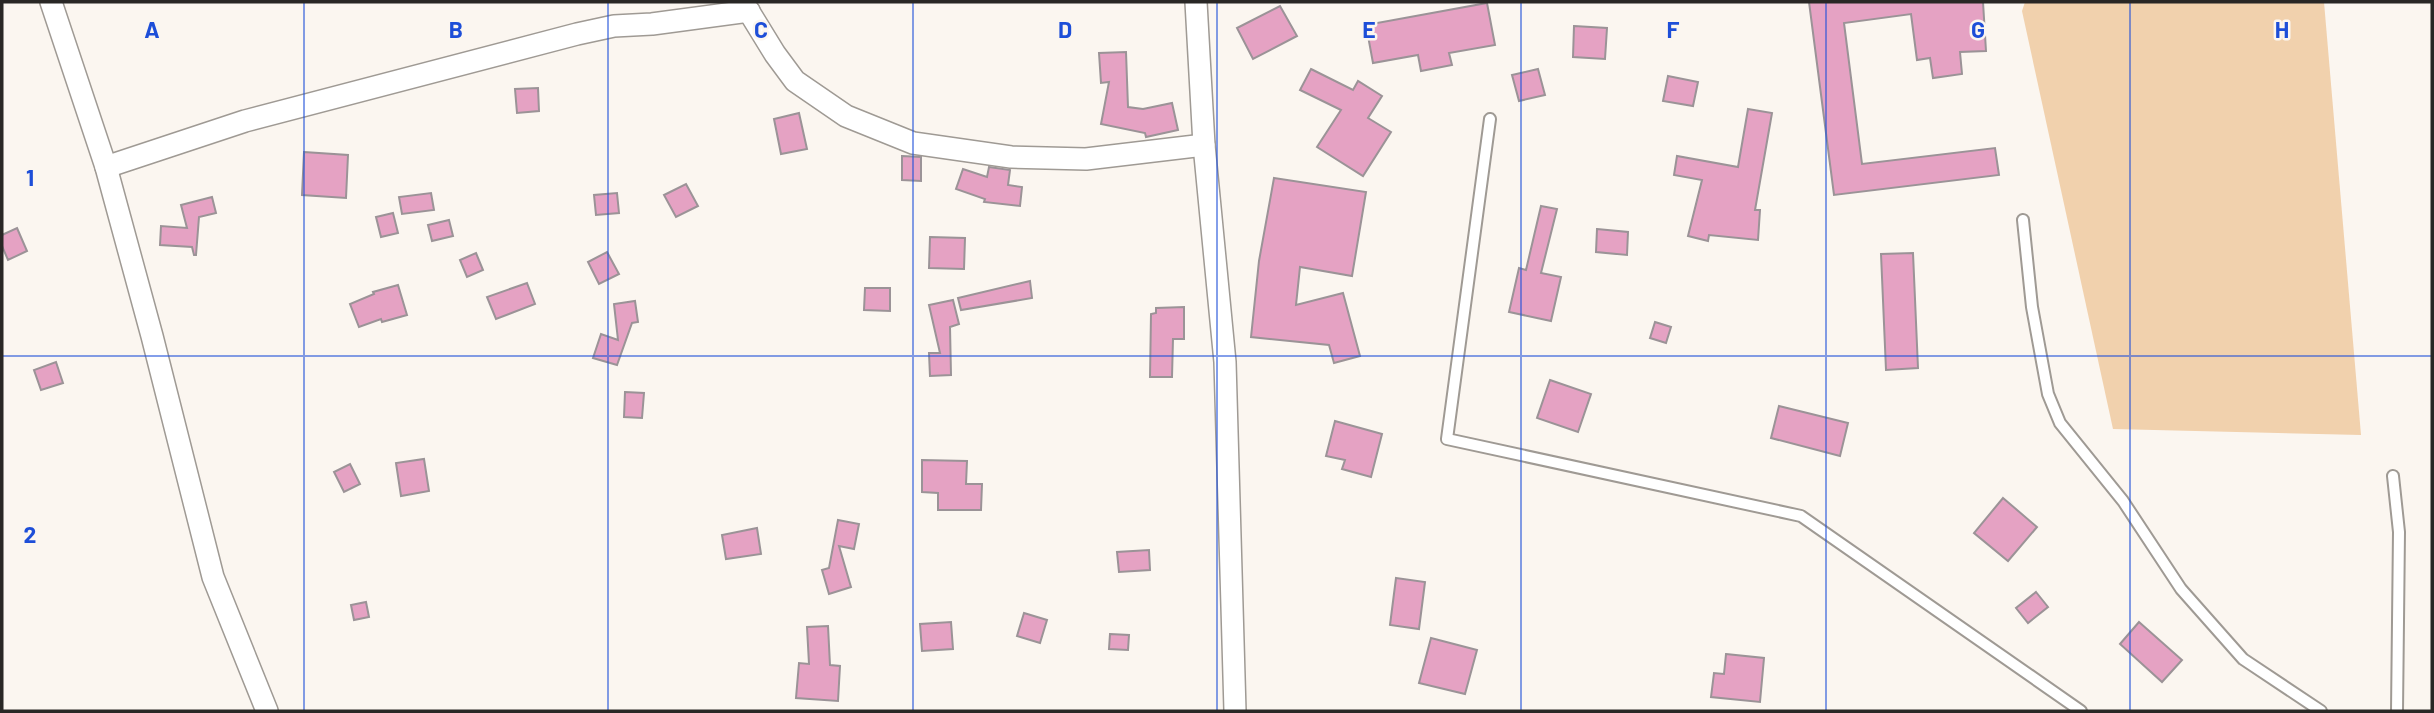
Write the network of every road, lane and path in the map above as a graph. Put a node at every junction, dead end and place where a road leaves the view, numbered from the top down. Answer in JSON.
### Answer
{"nodes":[{"id":1,"x":51,"y":2,"type":"edge"},
{"id":2,"x":1196,"y":2,"type":"edge"},
{"id":3,"x":746,"y":6,"type":"edge"},
{"id":4,"x":1490,"y":119,"type":"dead end"},
{"id":5,"x":1204,"y":145,"type":"junction"},
{"id":6,"x":106,"y":167,"type":"junction"},
{"id":7,"x":2022,"y":220,"type":"dead end"},
{"id":8,"x":2393,"y":476,"type":"dead end"},
{"id":9,"x":267,"y":711,"type":"edge"},
{"id":10,"x":1235,"y":711,"type":"edge"},
{"id":11,"x":2081,"y":711,"type":"edge"},
{"id":12,"x":2321,"y":711,"type":"edge"},
{"id":13,"x":2397,"y":711,"type":"edge"}],
"edges":[{"from":1,"to":6,"type":"street"},
{"from":2,"to":5,"type":"street"},
{"from":3,"to":5,"type":"street"},
{"from":3,"to":6,"type":"street"},
{"from":4,"to":11,"type":"lane"},
{"from":5,"to":10,"type":"street"},
{"from":6,"to":9,"type":"street"},
{"from":7,"to":12,"type":"lane"},
{"from":8,"to":13,"type":"lane"}]}
